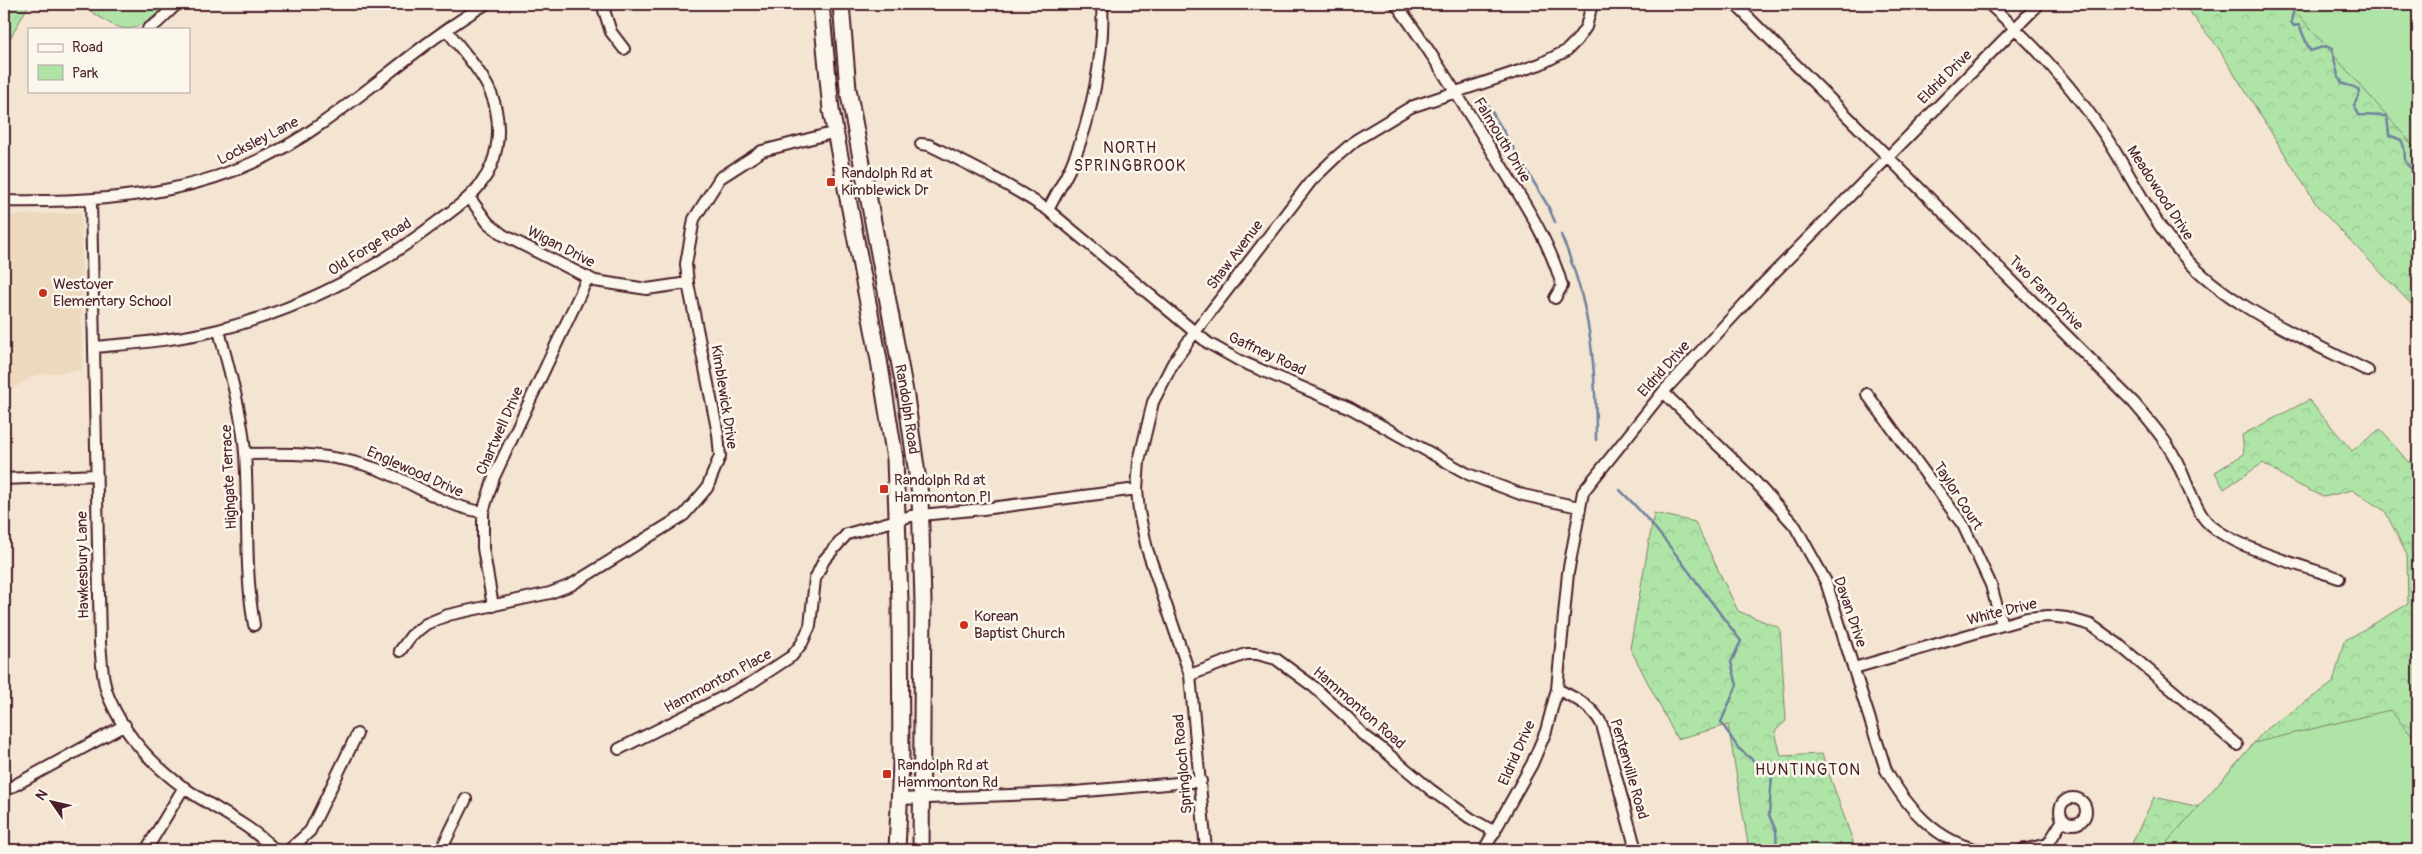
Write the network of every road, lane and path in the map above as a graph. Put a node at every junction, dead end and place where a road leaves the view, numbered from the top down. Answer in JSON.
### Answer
{"nodes":[{"id":1,"x":177,"y":4,"type":"edge"},
{"id":2,"x":486,"y":4,"type":"edge"},
{"id":3,"x":602,"y":4,"type":"edge"},
{"id":4,"x":821,"y":4,"type":"edge"},
{"id":5,"x":841,"y":4,"type":"edge"},
{"id":6,"x":1102,"y":4,"type":"edge"},
{"id":7,"x":1396,"y":4,"type":"edge"},
{"id":8,"x":1592,"y":4,"type":"edge"},
{"id":9,"x":1735,"y":4,"type":"edge"},
{"id":10,"x":1989,"y":4,"type":"edge"},
{"id":11,"x":2039,"y":4,"type":"edge"},
{"id":12,"x":150,"y":28,"type":"edge"},
{"id":13,"x":2015,"y":28,"type":"junction"},
{"id":14,"x":447,"y":30,"type":"junction"},
{"id":15,"x":624,"y":49,"type":"dead end"},
{"id":16,"x":1456,"y":92,"type":"junction"},
{"id":17,"x":836,"y":132,"type":"junction"},
{"id":18,"x":921,"y":144,"type":"dead end"},
{"id":19,"x":1887,"y":156,"type":"junction"},
{"id":20,"x":469,"y":197,"type":"junction"},
{"id":21,"x":4,"y":201,"type":"edge"},
{"id":22,"x":91,"y":201,"type":"junction"},
{"id":23,"x":1048,"y":210,"type":"junction"},
{"id":24,"x":588,"y":277,"type":"junction"},
{"id":25,"x":688,"y":283,"type":"junction"},
{"id":26,"x":1555,"y":298,"type":"dead end"},
{"id":27,"x":219,"y":330,"type":"junction"},
{"id":28,"x":1195,"y":332,"type":"junction"},
{"id":29,"x":95,"y":347,"type":"junction"},
{"id":30,"x":2368,"y":371,"type":"dead end"},
{"id":31,"x":1663,"y":392,"type":"junction"},
{"id":32,"x":1867,"y":394,"type":"dead end"},
{"id":33,"x":245,"y":454,"type":"junction"},
{"id":34,"x":96,"y":474,"type":"junction"},
{"id":35,"x":4,"y":480,"type":"edge"},
{"id":36,"x":1137,"y":488,"type":"junction"},
{"id":37,"x":1579,"y":507,"type":"junction"},
{"id":38,"x":483,"y":512,"type":"junction"},
{"id":39,"x":920,"y":515,"type":"junction"},
{"id":40,"x":896,"y":519,"type":"junction"},
{"id":41,"x":2339,"y":578,"type":"dead end"},
{"id":42,"x":493,"y":606,"type":"junction"},
{"id":43,"x":254,"y":625,"type":"dead end"},
{"id":44,"x":2002,"y":625,"type":"junction"},
{"id":45,"x":400,"y":650,"type":"dead end"},
{"id":46,"x":1854,"y":668,"type":"junction"},
{"id":47,"x":1190,"y":675,"type":"junction"},
{"id":48,"x":1557,"y":689,"type":"junction"},
{"id":49,"x":124,"y":725,"type":"junction"},
{"id":50,"x":357,"y":734,"type":"dead end"},
{"id":51,"x":2237,"y":745,"type":"dead end"},
{"id":52,"x":619,"y":749,"type":"dead end"},
{"id":53,"x":1201,"y":781,"type":"junction"},
{"id":54,"x":184,"y":787,"type":"junction"},
{"id":55,"x":4,"y":791,"type":"edge"},
{"id":56,"x":466,"y":799,"type":"dead end"},
{"id":57,"x":899,"y":799,"type":"junction"},
{"id":58,"x":920,"y":800,"type":"junction"},
{"id":59,"x":2063,"y":820,"type":"dead end"},
{"id":60,"x":1495,"y":832,"type":"junction"},
{"id":61,"x":146,"y":850,"type":"edge"},
{"id":62,"x":275,"y":850,"type":"edge"},
{"id":63,"x":289,"y":850,"type":"edge"},
{"id":64,"x":441,"y":850,"type":"edge"},
{"id":65,"x":897,"y":850,"type":"edge"},
{"id":66,"x":921,"y":850,"type":"edge"},
{"id":67,"x":1206,"y":850,"type":"edge"},
{"id":68,"x":1484,"y":850,"type":"edge"},
{"id":69,"x":1636,"y":850,"type":"edge"},
{"id":70,"x":1980,"y":850,"type":"edge"},
{"id":71,"x":2022,"y":850,"type":"edge"}],
"edges":[{"from":1,"to":12,"type":"street"},
{"from":2,"to":14,"type":"street","name":"Locksley Lane"},
{"from":3,"to":15,"type":"street"},
{"from":4,"to":17,"type":"main road","name":"Randolph Road"},
{"from":5,"to":39,"type":"main road","name":"Randolph Road"},
{"from":6,"to":23,"type":"street"},
{"from":7,"to":16,"type":"street","name":"Falmouth Drive"},
{"from":8,"to":16,"type":"street","name":"Shaw Avenue"},
{"from":9,"to":19,"type":"street","name":"Two Farm Drive"},
{"from":10,"to":13,"type":"street","name":"Meadowood Drive"},
{"from":11,"to":13,"type":"street","name":"Eldrid Drive"},
{"from":13,"to":19,"type":"street","name":"Eldrid Drive"},
{"from":13,"to":30,"type":"street","name":"Meadowood Drive"},
{"from":14,"to":20,"type":"street","name":"Old Forge Road"},
{"from":14,"to":22,"type":"street","name":"Locksley Lane"},
{"from":16,"to":26,"type":"street","name":"Falmouth Drive"},
{"from":16,"to":28,"type":"street","name":"Shaw Avenue"},
{"from":17,"to":25,"type":"street","name":"Kimblewick Drive"},
{"from":17,"to":40,"type":"main road","name":"Randolph Road"},
{"from":18,"to":23,"type":"street","name":"Gaffney Road"},
{"from":19,"to":31,"type":"street","name":"Eldrid Drive"},
{"from":19,"to":41,"type":"street","name":"Two Farm Drive"},
{"from":20,"to":24,"type":"street","name":"Wigan Drive"},
{"from":20,"to":27,"type":"street","name":"Old Forge Road"},
{"from":21,"to":22,"type":"street","name":"Locksley Lane"},
{"from":22,"to":29,"type":"street","name":"Hawkesbury Lane"},
{"from":23,"to":28,"type":"street","name":"Gaffney Road"},
{"from":24,"to":25,"type":"street","name":"Wigan Drive"},
{"from":24,"to":38,"type":"street","name":"Chartwell Drive"},
{"from":25,"to":42,"type":"street","name":"Kimblewick Drive"},
{"from":27,"to":29,"type":"street","name":"Old Forge Road"},
{"from":27,"to":33,"type":"street","name":"Highgate Terrace"},
{"from":28,"to":36,"type":"street","name":"Shaw Avenue"},
{"from":28,"to":37,"type":"street","name":"Gaffney Road"},
{"from":29,"to":34,"type":"street","name":"Hawkesbury Lane"},
{"from":31,"to":37,"type":"street","name":"Eldrid Drive"},
{"from":31,"to":46,"type":"street","name":"Davan Drive"},
{"from":32,"to":44,"type":"street","name":"Taylor Court"},
{"from":33,"to":38,"type":"street","name":"Englewood Drive"},
{"from":33,"to":43,"type":"street","name":"Highgate Terrace"},
{"from":34,"to":35,"type":"street"},
{"from":34,"to":49,"type":"street","name":"Hawkesbury Lane"},
{"from":36,"to":39,"type":"street","name":"Hammonton Place"},
{"from":36,"to":47,"type":"street","name":"Shaw Avenue"},
{"from":37,"to":48,"type":"street","name":"Eldrid Drive"},
{"from":38,"to":42,"type":"street","name":"Chartwell Drive"},
{"from":39,"to":40,"type":"street","name":"Hammonton Place"},
{"from":39,"to":58,"type":"main road","name":"Randolph Road"},
{"from":40,"to":52,"type":"street","name":"Hammonton Place"},
{"from":40,"to":57,"type":"main road","name":"Randolph Road"},
{"from":42,"to":45,"type":"street","name":"Kimblewick Drive"},
{"from":44,"to":46,"type":"street","name":"White Drive"},
{"from":44,"to":51,"type":"street","name":"White Drive"},
{"from":46,"to":70,"type":"street","name":"Davan Drive"},
{"from":47,"to":53,"type":"street","name":"Springloch Road"},
{"from":47,"to":60,"type":"street","name":"Hammonton Road"},
{"from":48,"to":60,"type":"street","name":"Eldrid Drive"},
{"from":48,"to":69,"type":"street","name":"Pentenville Road"},
{"from":49,"to":54,"type":"street","name":"Hawkesbury Lane"},
{"from":49,"to":55,"type":"street"},
{"from":50,"to":63,"type":"street"},
{"from":53,"to":58,"type":"street"},
{"from":53,"to":67,"type":"street","name":"Springloch Road"},
{"from":54,"to":61,"type":"street"},
{"from":54,"to":62,"type":"street","name":"Hawkesbury Lane"},
{"from":56,"to":64,"type":"street"},
{"from":57,"to":58,"type":"street"},
{"from":57,"to":65,"type":"main road","name":"Randolph Road"},
{"from":58,"to":66,"type":"main road","name":"Randolph Road"},
{"from":59,"to":71,"type":"street"},
{"from":60,"to":68,"type":"street","name":"Eldrid Drive"}]}
